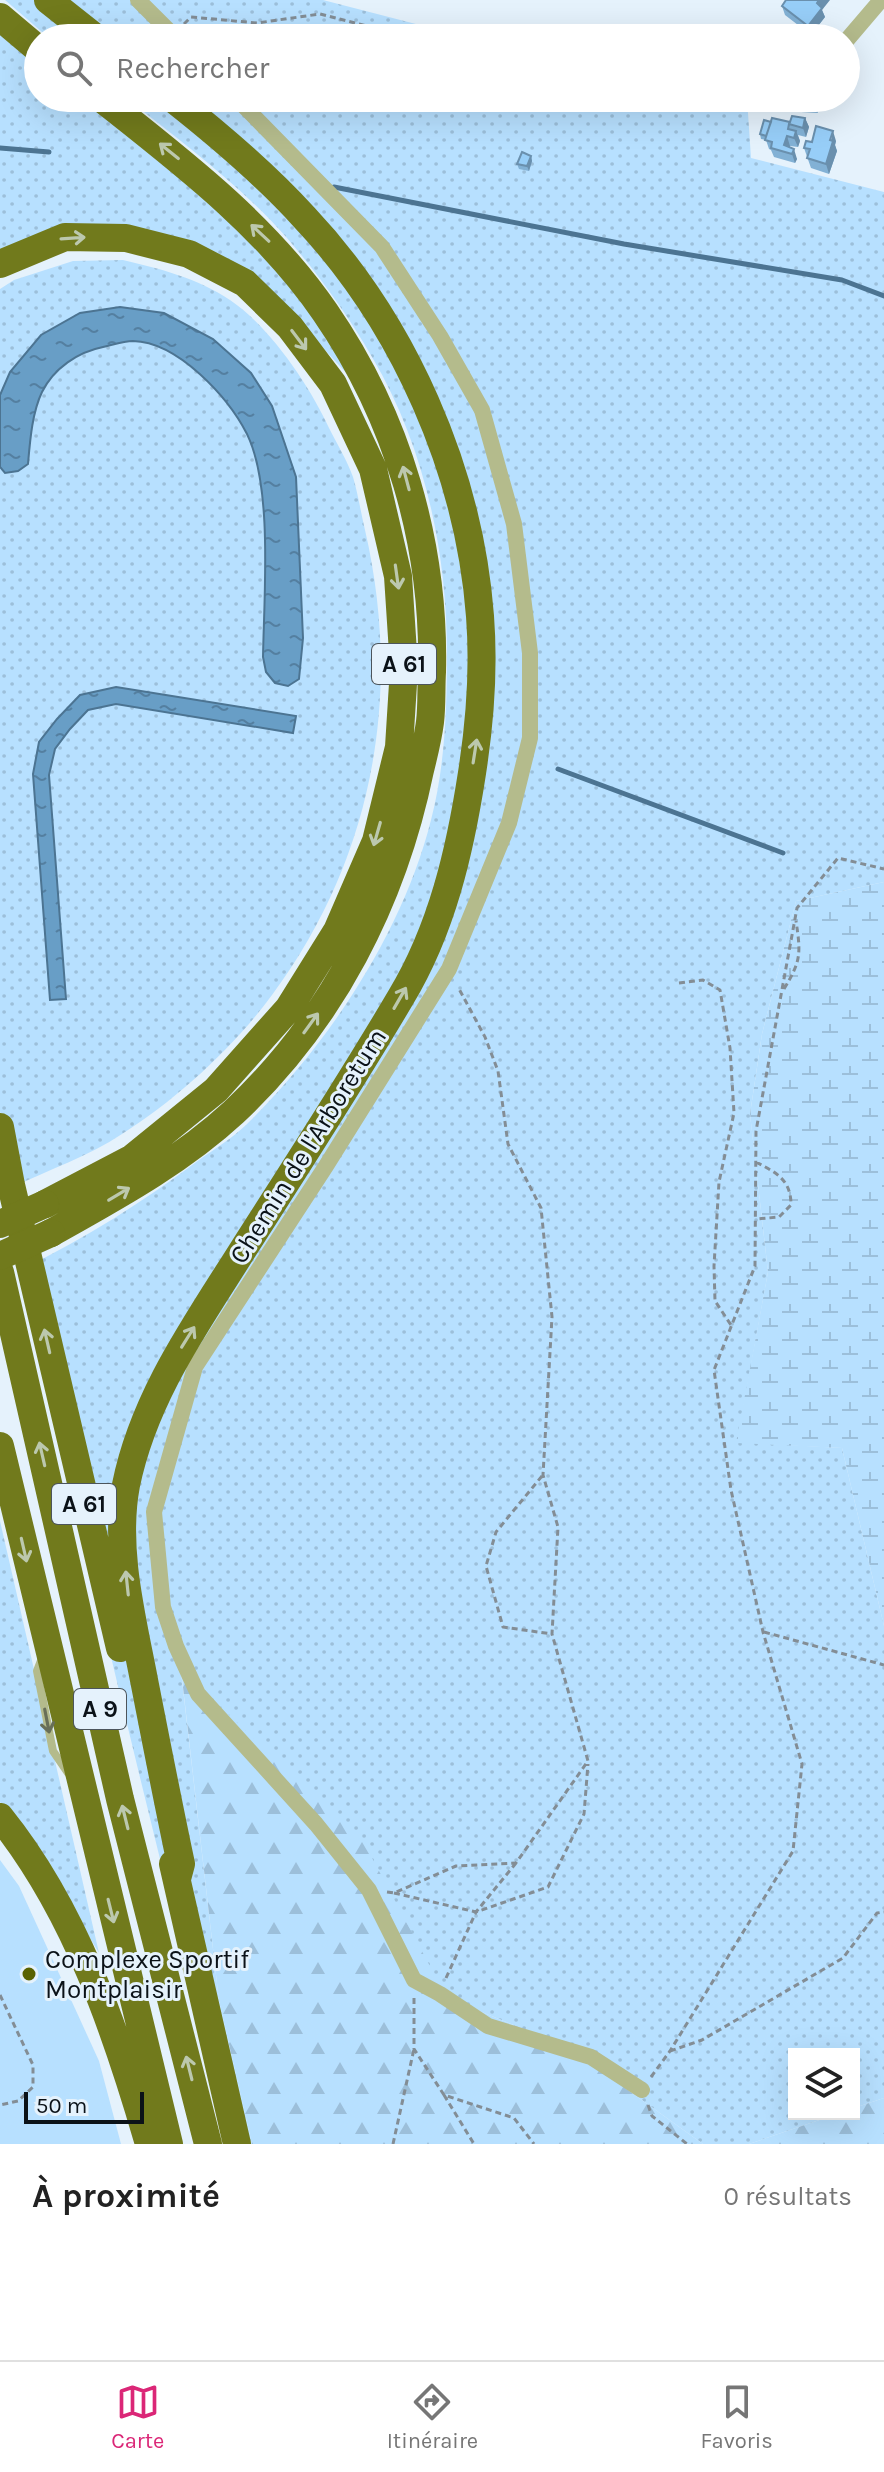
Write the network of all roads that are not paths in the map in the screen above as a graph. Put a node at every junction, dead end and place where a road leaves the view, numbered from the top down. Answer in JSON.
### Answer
{"nodes":[{"id":1,"x":48,"y":0,"type":"edge"},
{"id":2,"x":138,"y":0,"type":"edge"},
{"id":3,"x":881,"y":0,"type":"edge"},
{"id":4,"x":4,"y":18,"type":"edge"},
{"id":5,"x":78,"y":24,"type":"edge"},
{"id":6,"x":162,"y":24,"type":"edge"},
{"id":7,"x":860,"y":25,"type":"edge"},
{"id":8,"x":24,"y":36,"type":"edge"},
{"id":9,"x":119,"y":112,"type":"edge"},
{"id":10,"x":189,"y":112,"type":"edge"},
{"id":11,"x":250,"y":112,"type":"edge"},
{"id":12,"x":0,"y":264,"type":"edge"},
{"id":13,"x":0,"y":1127,"type":"edge"},
{"id":14,"x":0,"y":1224,"type":"edge"},
{"id":15,"x":0,"y":1256,"type":"edge"},
{"id":16,"x":0,"y":1272,"type":"edge"},
{"id":17,"x":0,"y":1446,"type":"edge"},
{"id":18,"x":0,"y":1817,"type":"edge"},
{"id":19,"x":177,"y":1879,"type":"junction"},
{"id":20,"x":642,"y":2090,"type":"road end"},
{"id":21,"x":149,"y":2144,"type":"edge"},
{"id":22,"x":169,"y":2144,"type":"edge"},
{"id":23,"x":208,"y":2144,"type":"edge"},
{"id":24,"x":237,"y":2144,"type":"edge"}],
"edges":[{"from":1,"to":5,"type":"highway"},
{"from":2,"to":6,"type":"street"},
{"from":3,"to":7,"type":"street"},
{"from":4,"to":8,"type":"highway"},
{"from":15,"to":9,"type":"highway","number":"A 61","one_way":true,"bridge":true},
{"from":19,"to":10,"type":"highway","one_way":true},
{"from":11,"to":20,"type":"street","name":"Chemin de l'Arboretum"},
{"from":12,"to":14,"type":"highway","number":"A 61","one_way":true,"bridge":true},
{"from":19,"to":13,"type":"highway","number":"A 61","one_way":true},
{"from":23,"to":16,"type":"highway","number":"A 9","one_way":true},
{"from":17,"to":22,"type":"highway","number":"A 9","one_way":true},
{"from":18,"to":21,"type":"highway"},
{"from":19,"to":24,"type":"highway","number":"A 61"}]}
